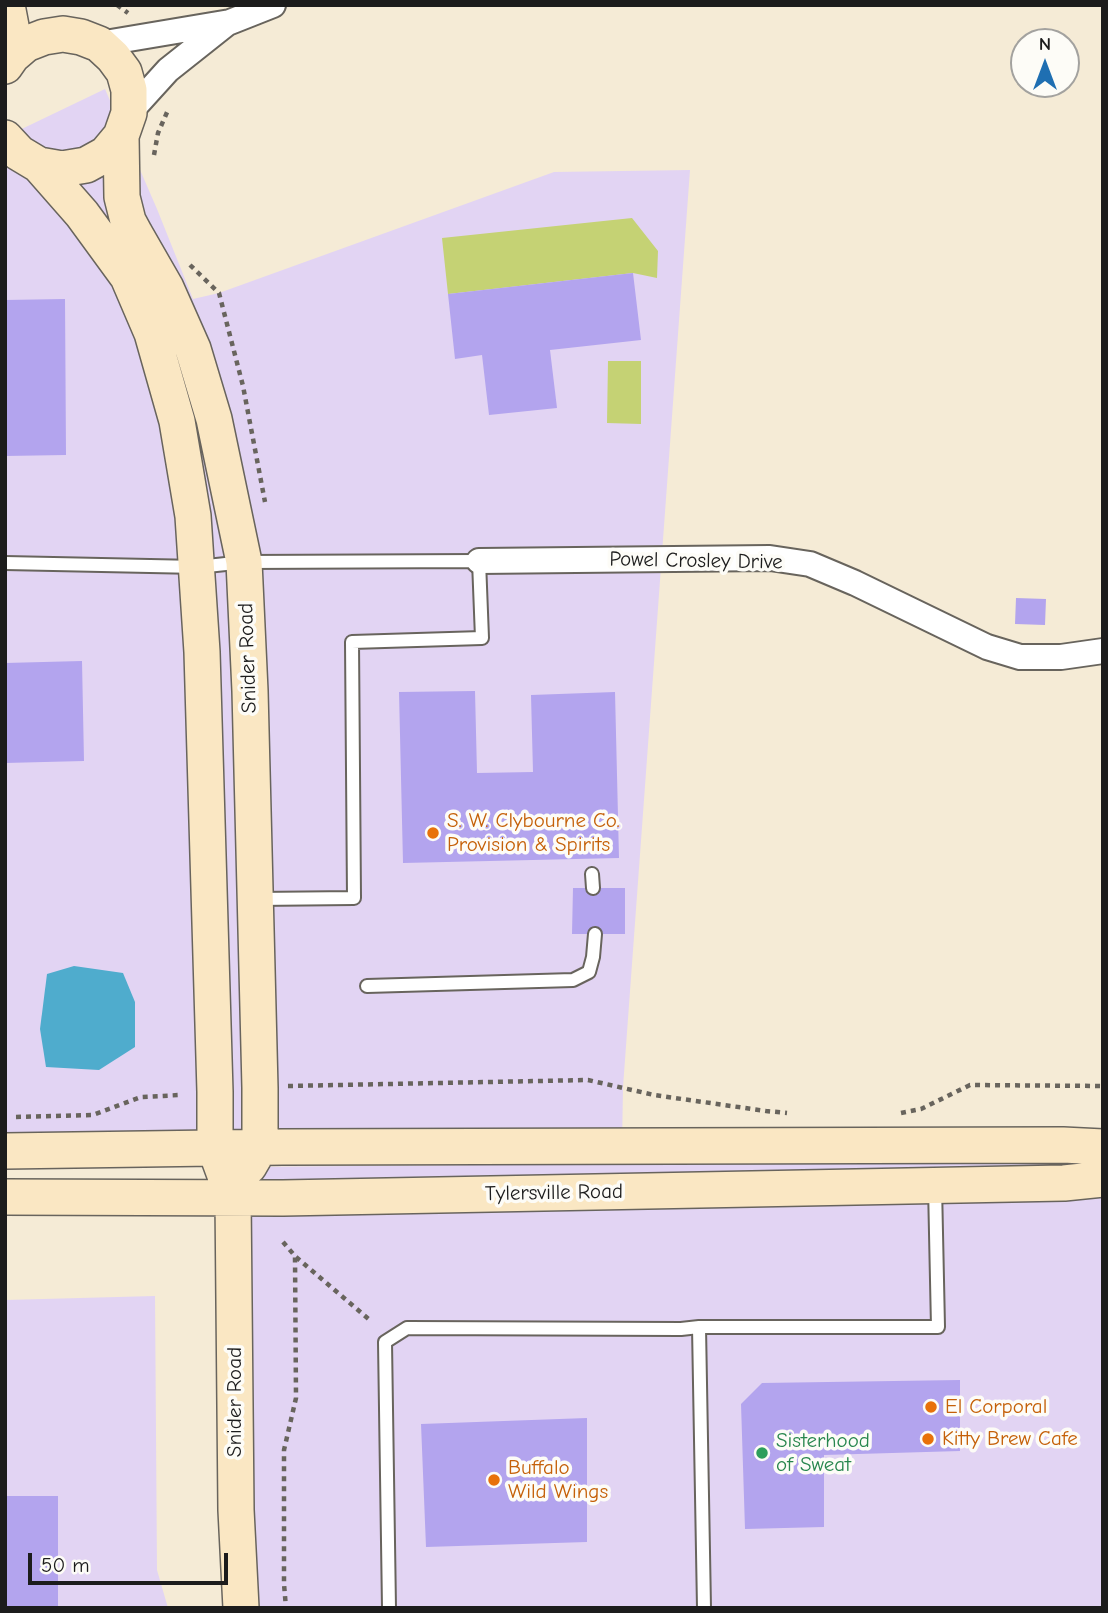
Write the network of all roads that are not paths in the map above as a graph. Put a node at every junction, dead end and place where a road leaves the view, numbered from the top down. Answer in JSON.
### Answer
{"nodes":[{"id":1,"x":7,"y":5,"type":"edge"},
{"id":2,"x":55,"y":5,"type":"edge"},
{"id":3,"x":273,"y":5,"type":"edge"},
{"id":4,"x":230,"y":22,"type":"junction"},
{"id":5,"x":90,"y":41,"type":"junction"},
{"id":6,"x":9,"y":61,"type":"edge"},
{"id":7,"x":125,"y":125,"type":"junction"},
{"id":8,"x":17,"y":153,"type":"edge"},
{"id":9,"x":479,"y":561,"type":"junction"},
{"id":10,"x":244,"y":562,"type":"junction"},
{"id":11,"x":5,"y":563,"type":"edge"},
{"id":12,"x":198,"y":567,"type":"junction"},
{"id":13,"x":1103,"y":651,"type":"edge"},
{"id":14,"x":592,"y":874,"type":"dead end"},
{"id":15,"x":593,"y":888,"type":"dead end"},
{"id":16,"x":255,"y":899,"type":"junction"},
{"id":17,"x":595,"y":934,"type":"dead end"},
{"id":18,"x":367,"y":986,"type":"dead end"},
{"id":19,"x":260,"y":1147,"type":"junction"},
{"id":20,"x":1103,"y":1147,"type":"edge"},
{"id":21,"x":215,"y":1148,"type":"junction"},
{"id":22,"x":5,"y":1151,"type":"edge"},
{"id":23,"x":1103,"y":1180,"type":"edge"},
{"id":24,"x":935,"y":1185,"type":"junction"},
{"id":25,"x":5,"y":1197,"type":"edge"},
{"id":26,"x":233,"y":1197,"type":"junction"},
{"id":27,"x":699,"y":1327,"type":"junction"},
{"id":28,"x":242,"y":1608,"type":"edge"},
{"id":29,"x":389,"y":1608,"type":"edge"},
{"id":30,"x":704,"y":1608,"type":"edge"}],
"edges":[{"from":1,"to":6,"type":"street"},
{"from":2,"to":5,"type":"street"},
{"from":3,"to":4,"type":"street"},
{"from":4,"to":5,"type":"street"},
{"from":4,"to":7,"type":"street"},
{"from":5,"to":6,"type":"street"},
{"from":5,"to":7,"type":"street","name":"Snider Road"},
{"from":7,"to":8,"type":"street"},
{"from":7,"to":10,"type":"street","name":"Snider Road"},
{"from":8,"to":12,"type":"street","name":"Snider Road"},
{"from":9,"to":10,"type":"lane"},
{"from":9,"to":13,"type":"street","name":"Powel Crosley Drive"},
{"from":9,"to":16,"type":"lane"},
{"from":10,"to":12,"type":"lane"},
{"from":10,"to":16,"type":"street","name":"Snider Road"},
{"from":11,"to":12,"type":"lane"},
{"from":12,"to":21,"type":"street","name":"Snider Road"},
{"from":14,"to":15,"type":"lane"},
{"from":16,"to":19,"type":"street","name":"Snider Road"},
{"from":17,"to":18,"type":"lane"},
{"from":19,"to":20,"type":"street"},
{"from":19,"to":21,"type":"street"},
{"from":19,"to":26,"type":"street","name":"Snider Road"},
{"from":21,"to":22,"type":"street"},
{"from":21,"to":26,"type":"street","name":"Snider Road"},
{"from":23,"to":24,"type":"street","name":"Tylersville Road"},
{"from":24,"to":26,"type":"street","name":"Tylersville Road"},
{"from":24,"to":27,"type":"lane"},
{"from":25,"to":26,"type":"street","name":"Tylersville Road"},
{"from":26,"to":28,"type":"street","name":"Snider Road"},
{"from":27,"to":29,"type":"lane"},
{"from":27,"to":30,"type":"lane"}]}
